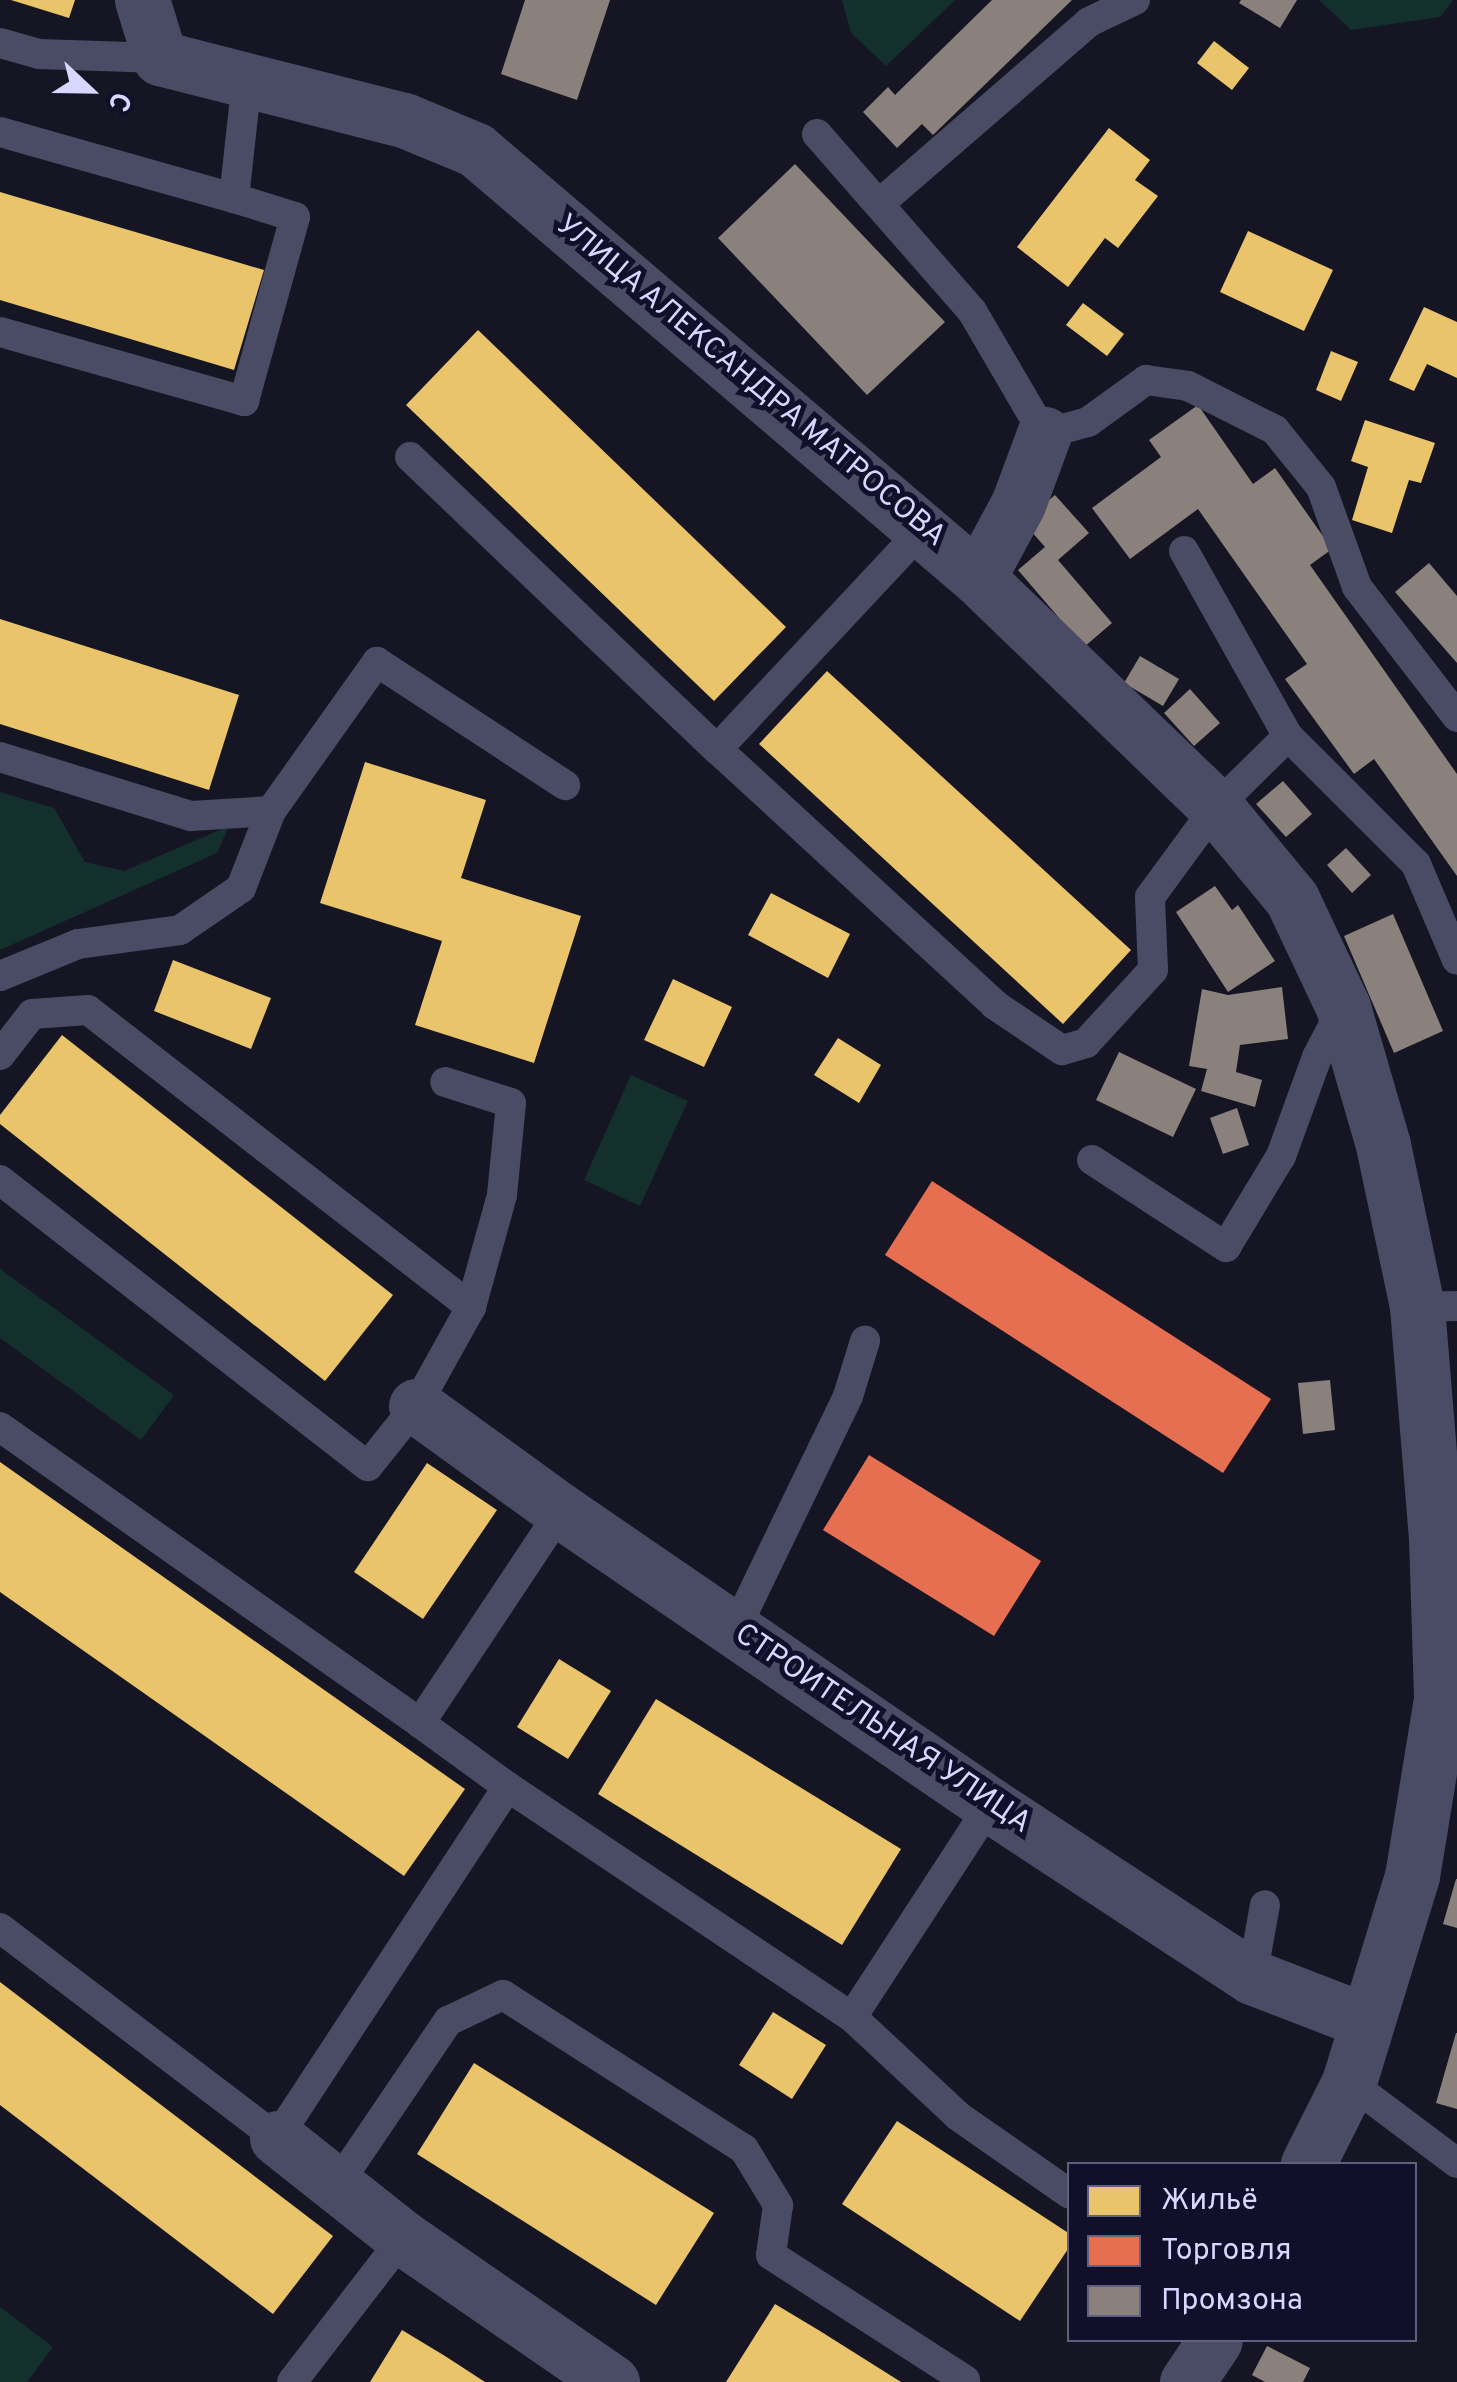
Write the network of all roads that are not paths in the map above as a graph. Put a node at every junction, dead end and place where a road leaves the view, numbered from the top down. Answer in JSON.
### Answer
{"nodes":[{"id":1,"x":142,"y":0,"type":"edge"},
{"id":2,"x":1135,"y":0,"type":"edge"},
{"id":3,"x":0,"y":43,"type":"edge"},
{"id":4,"x":160,"y":58,"type":"junction"},
{"id":5,"x":248,"y":82,"type":"junction"},
{"id":6,"x":0,"y":132,"type":"edge"},
{"id":7,"x":817,"y":134,"type":"dead end"},
{"id":8,"x":234,"y":198,"type":"junction"},
{"id":9,"x":879,"y":204,"type":"junction"},
{"id":10,"x":0,"y":332,"type":"edge"},
{"id":11,"x":1044,"y":434,"type":"junction"},
{"id":12,"x":410,"y":456,"type":"dead end"},
{"id":13,"x":924,"y":528,"type":"junction"},
{"id":14,"x":1184,"y":552,"type":"dead end"},
{"id":15,"x":978,"y":578,"type":"junction"},
{"id":16,"x":1457,"y":717,"type":"edge"},
{"id":17,"x":1288,"y":736,"type":"junction"},
{"id":18,"x":717,"y":749,"type":"junction"},
{"id":19,"x":0,"y":757,"type":"edge"},
{"id":20,"x":565,"y":785,"type":"dead end"},
{"id":21,"x":1216,"y":807,"type":"junction"},
{"id":22,"x":272,"y":811,"type":"junction"},
{"id":23,"x":1457,"y":960,"type":"edge"},
{"id":24,"x":0,"y":976,"type":"edge"},
{"id":25,"x":1342,"y":1008,"type":"junction"},
{"id":26,"x":0,"y":1055,"type":"edge"},
{"id":27,"x":445,"y":1082,"type":"dead end"},
{"id":28,"x":1092,"y":1160,"type":"dead end"},
{"id":29,"x":0,"y":1180,"type":"edge"},
{"id":30,"x":1437,"y":1306,"type":"edge"},
{"id":31,"x":472,"y":1307,"type":"junction"},
{"id":32,"x":865,"y":1341,"type":"dead end"},
{"id":33,"x":416,"y":1406,"type":"junction"},
{"id":34,"x":0,"y":1427,"type":"edge"},
{"id":35,"x":562,"y":1511,"type":"junction"},
{"id":36,"x":1447,"y":1531,"type":"edge"},
{"id":37,"x":735,"y":1630,"type":"junction"},
{"id":38,"x":1449,"y":1704,"type":"edge"},
{"id":39,"x":420,"y":1723,"type":"junction"},
{"id":40,"x":508,"y":1787,"type":"junction"},
{"id":41,"x":990,"y":1804,"type":"junction"},
{"id":42,"x":1265,"y":1904,"type":"dead end"},
{"id":43,"x":0,"y":1928,"type":"edge"},
{"id":44,"x":1252,"y":1977,"type":"junction"},
{"id":45,"x":852,"y":2017,"type":"junction"},
{"id":46,"x":1366,"y":2022,"type":"junction"},
{"id":47,"x":1349,"y":2082,"type":"junction"},
{"id":48,"x":277,"y":2138,"type":"junction"},
{"id":49,"x":1309,"y":2162,"type":"edge"},
{"id":50,"x":1457,"y":2163,"type":"edge"},
{"id":51,"x":337,"y":2186,"type":"junction"},
{"id":52,"x":1067,"y":2192,"type":"edge"},
{"id":53,"x":403,"y":2238,"type":"junction"},
{"id":54,"x":1213,"y":2342,"type":"edge"},
{"id":55,"x":966,"y":2380,"type":"edge"},
{"id":56,"x":292,"y":2382,"type":"edge"},
{"id":57,"x":612,"y":2382,"type":"edge"},
{"id":58,"x":1187,"y":2382,"type":"edge"}],
"edges":[{"from":1,"to":4,"type":"street"},
{"from":2,"to":9,"type":"lane"},
{"from":3,"to":4,"type":"lane"},
{"from":4,"to":5,"type":"street","name":"УЛИЦА АЛЕКСАНДРА МАТРОСОВА"},
{"from":5,"to":8,"type":"lane"},
{"from":5,"to":13,"type":"street","name":"УЛИЦА АЛЕКСАНДРА МАТРОСОВА"},
{"from":6,"to":8,"type":"lane"},
{"from":7,"to":9,"type":"lane"},
{"from":8,"to":10,"type":"lane"},
{"from":9,"to":11,"type":"lane"},
{"from":11,"to":15,"type":"street"},
{"from":11,"to":16,"type":"lane"},
{"from":12,"to":18,"type":"lane"},
{"from":13,"to":15,"type":"street","name":"УЛИЦА АЛЕКСАНДРА МАТРОСОВА"},
{"from":13,"to":18,"type":"lane"},
{"from":14,"to":17,"type":"lane"},
{"from":15,"to":21,"type":"street","name":"УЛИЦА АЛЕКСАНДРА МАТРОСОВА"},
{"from":17,"to":21,"type":"lane"},
{"from":17,"to":23,"type":"lane"},
{"from":18,"to":21,"type":"lane"},
{"from":19,"to":22,"type":"lane"},
{"from":20,"to":22,"type":"lane"},
{"from":21,"to":25,"type":"street","name":"УЛИЦА АЛЕКСАНДРА МАТРОСОВА"},
{"from":22,"to":24,"type":"lane"},
{"from":25,"to":28,"type":"lane"},
{"from":25,"to":30,"type":"street","name":"УЛИЦА АЛЕКСАНДРА МАТРОСОВА"},
{"from":26,"to":31,"type":"lane"},
{"from":27,"to":31,"type":"lane"},
{"from":29,"to":33,"type":"lane"},
{"from":30,"to":36,"type":"street","name":"УЛИЦА АЛЕКСАНДРА МАТРОСОВА"},
{"from":31,"to":33,"type":"lane"},
{"from":32,"to":37,"type":"lane"},
{"from":33,"to":35,"type":"street","name":"СТРОИТЕЛЬНАЯ УЛИЦА"},
{"from":34,"to":39,"type":"lane"},
{"from":35,"to":37,"type":"street","name":"СТРОИТЕЛЬНАЯ УЛИЦА"},
{"from":35,"to":39,"type":"lane"},
{"from":36,"to":38,"type":"street","name":"УЛИЦА АЛЕКСАНДРА МАТРОСОВА"},
{"from":37,"to":41,"type":"street","name":"СТРОИТЕЛЬНАЯ УЛИЦА"},
{"from":38,"to":46,"type":"street","name":"УЛИЦА АЛЕКСАНДРА МАТРОСОВА"},
{"from":39,"to":40,"type":"lane"},
{"from":40,"to":45,"type":"lane"},
{"from":40,"to":48,"type":"lane"},
{"from":41,"to":44,"type":"street","name":"СТРОИТЕЛЬНАЯ УЛИЦА"},
{"from":41,"to":45,"type":"lane"},
{"from":42,"to":44,"type":"lane"},
{"from":43,"to":48,"type":"lane"},
{"from":44,"to":46,"type":"street","name":"СТРОИТЕЛЬНАЯ УЛИЦА"},
{"from":45,"to":52,"type":"lane"},
{"from":46,"to":47,"type":"street","name":"УЛИЦА АЛЕКСАНДРА МАТРОСОВА"},
{"from":47,"to":49,"type":"street","name":"УЛИЦА АЛЕКСАНДРА МАТРОСОВА"},
{"from":47,"to":50,"type":"lane"},
{"from":48,"to":51,"type":"street"},
{"from":51,"to":53,"type":"street"},
{"from":51,"to":55,"type":"lane"},
{"from":53,"to":56,"type":"lane"},
{"from":53,"to":57,"type":"street"},
{"from":54,"to":58,"type":"street"}]}
